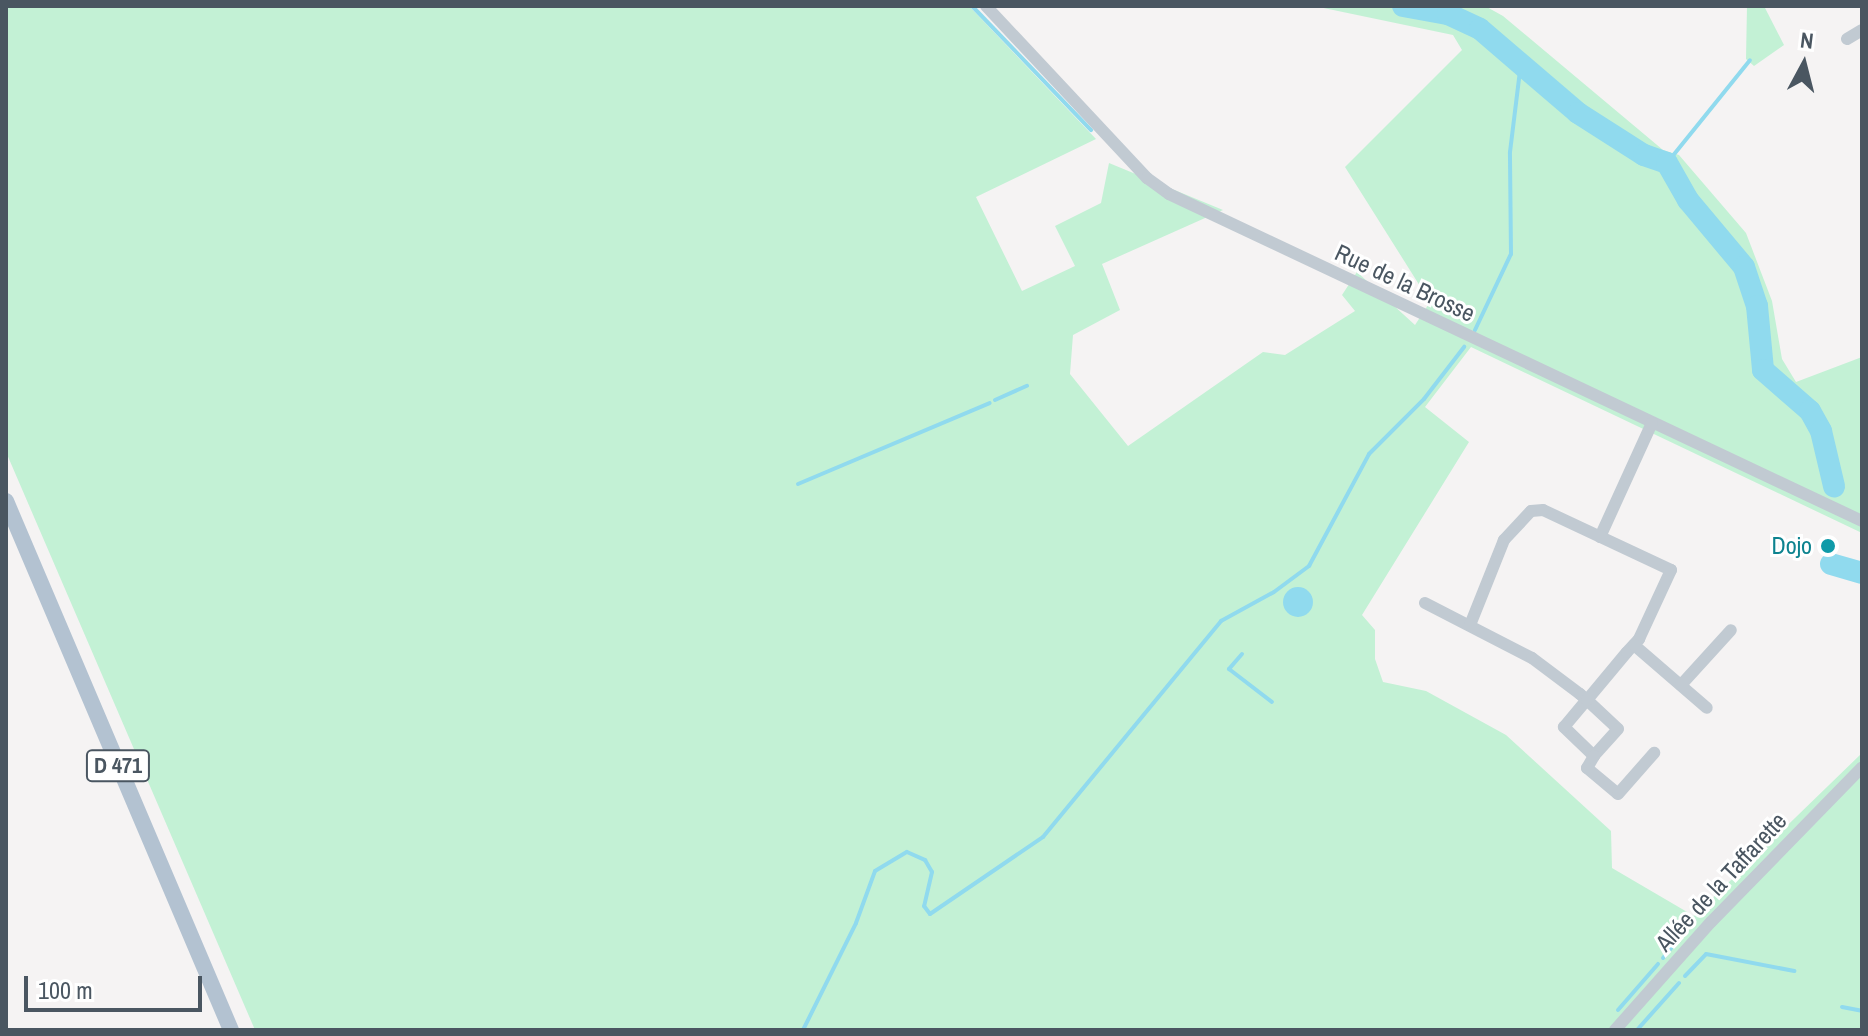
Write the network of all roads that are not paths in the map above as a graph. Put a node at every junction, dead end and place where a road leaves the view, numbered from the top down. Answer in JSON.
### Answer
{"nodes":[{"id":1,"x":986,"y":6,"type":"edge"},
{"id":2,"x":1862,"y":30,"type":"edge"},
{"id":3,"x":1847,"y":39,"type":"dead end"},
{"id":4,"x":1652,"y":423,"type":"junction"},
{"id":5,"x":6,"y":501,"type":"edge"},
{"id":6,"x":1862,"y":521,"type":"edge"},
{"id":7,"x":1600,"y":537,"type":"junction"},
{"id":8,"x":1425,"y":603,"type":"dead end"},
{"id":9,"x":1470,"y":625,"type":"junction"},
{"id":10,"x":1731,"y":630,"type":"dead end"},
{"id":11,"x":1634,"y":645,"type":"junction"},
{"id":12,"x":1681,"y":685,"type":"junction"},
{"id":13,"x":1587,"y":700,"type":"junction"},
{"id":14,"x":1707,"y":708,"type":"dead end"},
{"id":15,"x":1654,"y":753,"type":"dead end"},
{"id":16,"x":1594,"y":756,"type":"junction"},
{"id":17,"x":1862,"y":767,"type":"edge"},
{"id":18,"x":231,"y":1030,"type":"edge"},
{"id":19,"x":1615,"y":1030,"type":"edge"}],
"edges":[{"from":1,"to":4,"type":"street","name":"Rue de la Brosse"},
{"from":2,"to":3,"type":"street"},
{"from":4,"to":6,"type":"street","name":"Rue de la Brosse"},
{"from":4,"to":7,"type":"street"},
{"from":5,"to":18,"type":"main road","number":"D 471"},
{"from":7,"to":9,"type":"street"},
{"from":7,"to":11,"type":"street"},
{"from":8,"to":9,"type":"street"},
{"from":9,"to":13,"type":"street"},
{"from":10,"to":12,"type":"street"},
{"from":11,"to":12,"type":"street"},
{"from":11,"to":13,"type":"street"},
{"from":12,"to":14,"type":"street"},
{"from":13,"to":16,"type":"street"},
{"from":13,"to":16,"type":"street"},
{"from":15,"to":16,"type":"street"},
{"from":17,"to":19,"type":"street","name":"Allée de la Taffarette"}]}
